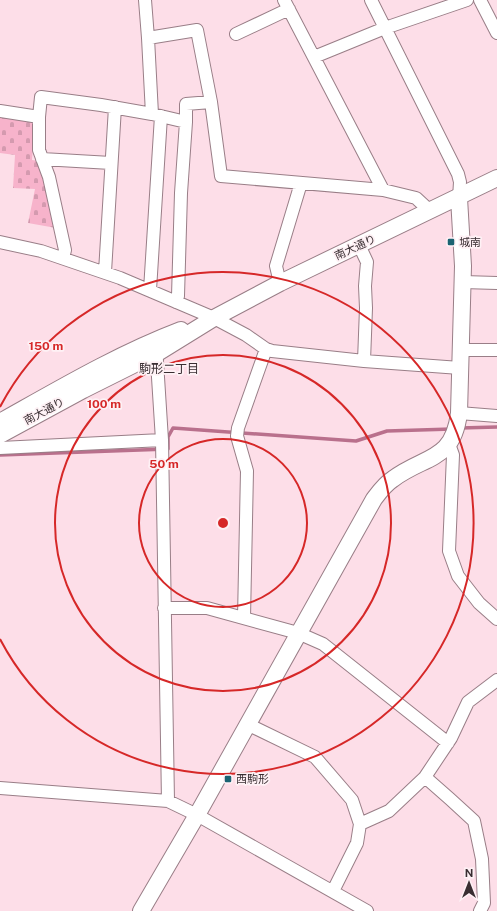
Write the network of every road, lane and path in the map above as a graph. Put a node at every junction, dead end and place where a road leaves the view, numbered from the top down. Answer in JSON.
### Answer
{"nodes":[{"id":1,"x":145,"y":0,"type":"edge"},
{"id":2,"x":371,"y":0,"type":"edge"},
{"id":3,"x":467,"y":0,"type":"edge"},
{"id":4,"x":480,"y":0,"type":"edge"},
{"id":5,"x":287,"y":4,"type":"edge"},
{"id":6,"x":385,"y":28,"type":"junction"},
{"id":7,"x":497,"y":33,"type":"edge"},
{"id":8,"x":236,"y":34,"type":"dead end"},
{"id":9,"x":148,"y":38,"type":"junction"},
{"id":10,"x":314,"y":57,"type":"junction"},
{"id":11,"x":211,"y":102,"type":"junction"},
{"id":12,"x":115,"y":107,"type":"junction"},
{"id":13,"x":0,"y":111,"type":"edge"},
{"id":14,"x":156,"y":115,"type":"junction"},
{"id":15,"x":39,"y":117,"type":"junction"},
{"id":16,"x":186,"y":122,"type":"junction"},
{"id":17,"x":42,"y":159,"type":"junction"},
{"id":18,"x":111,"y":163,"type":"junction"},
{"id":19,"x":497,"y":178,"type":"edge"},
{"id":20,"x":301,"y":183,"type":"junction"},
{"id":21,"x":383,"y":190,"type":"junction"},
{"id":22,"x":459,"y":198,"type":"junction"},
{"id":23,"x":430,"y":211,"type":"junction"},
{"id":24,"x":0,"y":242,"type":"edge"},
{"id":25,"x":359,"y":245,"type":"junction"},
{"id":26,"x":63,"y":258,"type":"junction"},
{"id":27,"x":105,"y":272,"type":"junction"},
{"id":28,"x":462,"y":282,"type":"junction"},
{"id":29,"x":280,"y":283,"type":"junction"},
{"id":30,"x":497,"y":283,"type":"edge"},
{"id":31,"x":150,"y":290,"type":"junction"},
{"id":32,"x":176,"y":302,"type":"junction"},
{"id":33,"x":214,"y":318,"type":"junction"},
{"id":34,"x":156,"y":346,"type":"junction"},
{"id":35,"x":266,"y":349,"type":"junction"},
{"id":36,"x":460,"y":350,"type":"junction"},
{"id":37,"x":497,"y":350,"type":"edge"},
{"id":38,"x":364,"y":361,"type":"junction"},
{"id":39,"x":460,"y":368,"type":"junction"},
{"id":40,"x":497,"y":416,"type":"edge"},
{"id":41,"x":0,"y":422,"type":"edge"},
{"id":42,"x":454,"y":430,"type":"junction"},
{"id":43,"x":0,"y":435,"type":"edge"},
{"id":44,"x":162,"y":441,"type":"junction"},
{"id":45,"x":0,"y":448,"type":"edge"},
{"id":46,"x":164,"y":608,"type":"junction"},
{"id":47,"x":244,"y":618,"type":"junction"},
{"id":48,"x":497,"y":618,"type":"edge"},
{"id":49,"x":298,"y":633,"type":"junction"},
{"id":50,"x":497,"y":680,"type":"edge"},
{"id":51,"x":247,"y":724,"type":"junction"},
{"id":52,"x":448,"y":743,"type":"junction"},
{"id":53,"x":424,"y":777,"type":"junction"},
{"id":54,"x":0,"y":788,"type":"edge"},
{"id":55,"x":168,"y":801,"type":"junction"},
{"id":56,"x":197,"y":815,"type":"junction"},
{"id":57,"x":360,"y":824,"type":"junction"},
{"id":58,"x":333,"y":891,"type":"junction"},
{"id":59,"x":141,"y":911,"type":"edge"},
{"id":60,"x":367,"y":911,"type":"edge"},
{"id":61,"x":480,"y":911,"type":"edge"}],
"edges":[{"from":1,"to":9,"type":"street"},
{"from":2,"to":6,"type":"street"},
{"from":3,"to":6,"type":"street"},
{"from":4,"to":7,"type":"street"},
{"from":5,"to":8,"type":"street"},
{"from":5,"to":10,"type":"street"},
{"from":6,"to":10,"type":"street"},
{"from":6,"to":22,"type":"street"},
{"from":9,"to":11,"type":"street"},
{"from":9,"to":14,"type":"street"},
{"from":10,"to":21,"type":"street"},
{"from":11,"to":16,"type":"street"},
{"from":11,"to":20,"type":"street"},
{"from":12,"to":14,"type":"street"},
{"from":12,"to":15,"type":"street"},
{"from":12,"to":18,"type":"street"},
{"from":13,"to":15,"type":"street"},
{"from":14,"to":16,"type":"street"},
{"from":14,"to":31,"type":"street"},
{"from":15,"to":17,"type":"street"},
{"from":16,"to":32,"type":"street"},
{"from":17,"to":18,"type":"street"},
{"from":17,"to":26,"type":"street"},
{"from":18,"to":27,"type":"street"},
{"from":19,"to":22,"type":"street","name":"南大通り"},
{"from":20,"to":21,"type":"street"},
{"from":20,"to":29,"type":"street"},
{"from":21,"to":23,"type":"street"},
{"from":22,"to":23,"type":"street","name":"南大通り"},
{"from":22,"to":28,"type":"street"},
{"from":23,"to":25,"type":"street","name":"南大通り"},
{"from":24,"to":26,"type":"street"},
{"from":25,"to":29,"type":"street","name":"南大通り"},
{"from":25,"to":38,"type":"street"},
{"from":26,"to":27,"type":"street"},
{"from":27,"to":31,"type":"street"},
{"from":28,"to":30,"type":"street"},
{"from":28,"to":36,"type":"street"},
{"from":29,"to":33,"type":"street","name":"南大通り"},
{"from":31,"to":32,"type":"street"},
{"from":32,"to":33,"type":"street"},
{"from":33,"to":34,"type":"street","name":"南大通り"},
{"from":33,"to":35,"type":"street"},
{"from":34,"to":41,"type":"street","name":"南大通り"},
{"from":34,"to":43,"type":"street","name":"南大通り"},
{"from":34,"to":44,"type":"street"},
{"from":35,"to":38,"type":"street"},
{"from":35,"to":47,"type":"street"},
{"from":36,"to":37,"type":"street"},
{"from":36,"to":39,"type":"street"},
{"from":38,"to":39,"type":"street"},
{"from":39,"to":42,"type":"street"},
{"from":40,"to":42,"type":"street"},
{"from":42,"to":48,"type":"street"},
{"from":42,"to":49,"type":"street"},
{"from":44,"to":45,"type":"street"},
{"from":44,"to":46,"type":"street"},
{"from":46,"to":47,"type":"street"},
{"from":46,"to":55,"type":"street"},
{"from":47,"to":49,"type":"street"},
{"from":49,"to":51,"type":"street"},
{"from":49,"to":52,"type":"street"},
{"from":50,"to":52,"type":"street"},
{"from":51,"to":56,"type":"street"},
{"from":51,"to":57,"type":"street"},
{"from":52,"to":53,"type":"street"},
{"from":53,"to":57,"type":"street"},
{"from":53,"to":61,"type":"street"},
{"from":54,"to":55,"type":"street"},
{"from":55,"to":56,"type":"street"},
{"from":56,"to":58,"type":"street"},
{"from":56,"to":59,"type":"street"},
{"from":57,"to":58,"type":"street"},
{"from":58,"to":60,"type":"street"}]}
